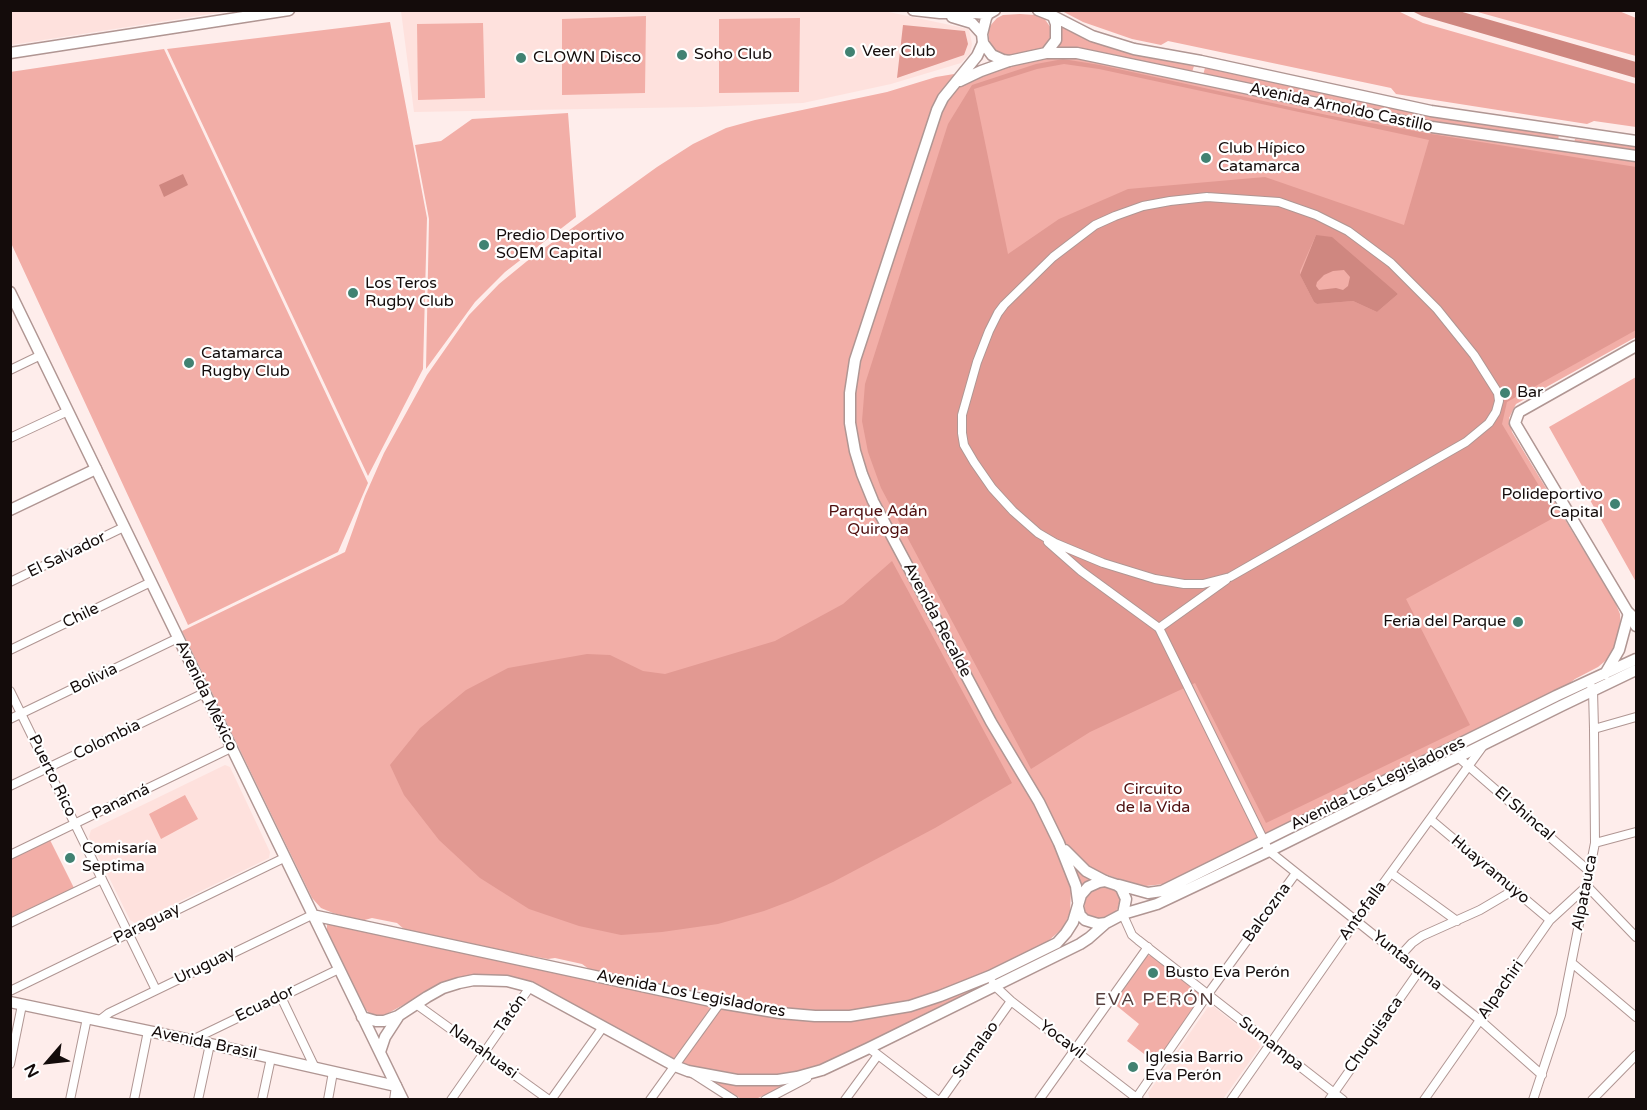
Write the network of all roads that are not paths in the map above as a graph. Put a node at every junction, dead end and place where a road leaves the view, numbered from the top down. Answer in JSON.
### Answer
{"nodes":[{"id":1,"x":289,"y":10,"type":"edge"},
{"id":2,"x":913,"y":10,"type":"edge"},
{"id":3,"x":990,"y":12,"type":"edge"},
{"id":4,"x":1045,"y":12,"type":"edge"},
{"id":5,"x":940,"y":14,"type":"junction"},
{"id":6,"x":983,"y":38,"type":"junction"},
{"id":7,"x":10,"y":53,"type":"edge"},
{"id":8,"x":1046,"y":53,"type":"junction"},
{"id":9,"x":1009,"y":61,"type":"junction"},
{"id":10,"x":957,"y":82,"type":"junction"},
{"id":11,"x":1636,"y":141,"type":"edge"},
{"id":12,"x":1636,"y":156,"type":"edge"},
{"id":13,"x":12,"y":297,"type":"edge"},
{"id":14,"x":1636,"y":346,"type":"edge"},
{"id":15,"x":41,"y":356,"type":"junction"},
{"id":16,"x":10,"y":370,"type":"edge"},
{"id":17,"x":68,"y":411,"type":"junction"},
{"id":18,"x":10,"y":438,"type":"edge"},
{"id":19,"x":96,"y":469,"type":"junction"},
{"id":20,"x":10,"y":510,"type":"edge"},
{"id":21,"x":124,"y":527,"type":"junction"},
{"id":22,"x":1038,"y":533,"type":"junction"},
{"id":23,"x":1230,"y":577,"type":"junction"},
{"id":24,"x":10,"y":582,"type":"edge"},
{"id":25,"x":151,"y":582,"type":"junction"},
{"id":26,"x":1633,"y":617,"type":"edge"},
{"id":27,"x":1636,"y":626,"type":"edge"},
{"id":28,"x":1159,"y":628,"type":"junction"},
{"id":29,"x":178,"y":638,"type":"junction"},
{"id":30,"x":10,"y":650,"type":"edge"},
{"id":31,"x":1636,"y":659,"type":"edge"},
{"id":32,"x":1636,"y":670,"type":"edge"},
{"id":33,"x":1605,"y":674,"type":"junction"},
{"id":34,"x":1591,"y":686,"type":"junction"},
{"id":35,"x":10,"y":691,"type":"edge"},
{"id":36,"x":204,"y":693,"type":"junction"},
{"id":37,"x":22,"y":714,"type":"junction"},
{"id":38,"x":10,"y":719,"type":"edge"},
{"id":39,"x":1636,"y":719,"type":"edge"},
{"id":40,"x":1498,"y":725,"type":"junction"},
{"id":41,"x":1594,"y":729,"type":"junction"},
{"id":42,"x":1484,"y":744,"type":"junction"},
{"id":43,"x":231,"y":748,"type":"junction"},
{"id":44,"x":1458,"y":757,"type":"junction"},
{"id":45,"x":1468,"y":767,"type":"junction"},
{"id":46,"x":48,"y":768,"type":"junction"},
{"id":47,"x":10,"y":786,"type":"edge"},
{"id":48,"x":1430,"y":819,"type":"junction"},
{"id":49,"x":75,"y":824,"type":"junction"},
{"id":50,"x":1636,"y":832,"type":"edge"},
{"id":51,"x":1059,"y":843,"type":"junction"},
{"id":52,"x":1595,"y":843,"type":"junction"},
{"id":53,"x":1266,"y":846,"type":"junction"},
{"id":54,"x":10,"y":855,"type":"edge"},
{"id":55,"x":284,"y":858,"type":"junction"},
{"id":56,"x":1590,"y":871,"type":"junction"},
{"id":57,"x":1296,"y":873,"type":"junction"},
{"id":58,"x":1391,"y":873,"type":"junction"},
{"id":59,"x":102,"y":879,"type":"junction"},
{"id":60,"x":1105,"y":881,"type":"junction"},
{"id":61,"x":1118,"y":885,"type":"junction"},
{"id":62,"x":1587,"y":886,"type":"junction"},
{"id":63,"x":1514,"y":890,"type":"junction"},
{"id":64,"x":1078,"y":904,"type":"junction"},
{"id":65,"x":312,"y":915,"type":"junction"},
{"id":66,"x":1123,"y":915,"type":"junction"},
{"id":67,"x":1550,"y":920,"type":"junction"},
{"id":68,"x":1356,"y":921,"type":"junction"},
{"id":69,"x":1457,"y":921,"type":"junction"},
{"id":70,"x":1636,"y":922,"type":"edge"},
{"id":71,"x":10,"y":923,"type":"edge"},
{"id":72,"x":1106,"y":923,"type":"junction"},
{"id":73,"x":1630,"y":930,"type":"junction"},
{"id":74,"x":128,"y":934,"type":"junction"},
{"id":75,"x":1636,"y":937,"type":"edge"},
{"id":76,"x":1148,"y":947,"type":"junction"},
{"id":77,"x":1400,"y":956,"type":"junction"},
{"id":78,"x":1572,"y":963,"type":"junction"},
{"id":79,"x":339,"y":969,"type":"junction"},
{"id":80,"x":1419,"y":971,"type":"junction"},
{"id":81,"x":993,"y":981,"type":"junction"},
{"id":82,"x":530,"y":987,"type":"junction"},
{"id":83,"x":156,"y":990,"type":"junction"},
{"id":84,"x":10,"y":991,"type":"edge"},
{"id":85,"x":1208,"y":994,"type":"junction"},
{"id":86,"x":281,"y":997,"type":"junction"},
{"id":87,"x":1011,"y":1001,"type":"junction"},
{"id":88,"x":16,"y":1003,"type":"edge"},
{"id":89,"x":720,"y":1003,"type":"junction"},
{"id":90,"x":416,"y":1004,"type":"junction"},
{"id":91,"x":398,"y":1016,"type":"junction"},
{"id":92,"x":363,"y":1017,"type":"junction"},
{"id":93,"x":1636,"y":1017,"type":"edge"},
{"id":94,"x":87,"y":1018,"type":"junction"},
{"id":95,"x":100,"y":1020,"type":"junction"},
{"id":96,"x":1480,"y":1020,"type":"junction"},
{"id":97,"x":603,"y":1027,"type":"junction"},
{"id":98,"x":147,"y":1030,"type":"junction"},
{"id":99,"x":192,"y":1040,"type":"junction"},
{"id":100,"x":1271,"y":1043,"type":"junction"},
{"id":101,"x":210,"y":1044,"type":"junction"},
{"id":102,"x":1075,"y":1050,"type":"junction"},
{"id":103,"x":873,"y":1051,"type":"junction"},
{"id":104,"x":380,"y":1052,"type":"junction"},
{"id":105,"x":484,"y":1053,"type":"junction"},
{"id":106,"x":1636,"y":1055,"type":"edge"},
{"id":107,"x":271,"y":1058,"type":"junction"},
{"id":108,"x":10,"y":1064,"type":"edge"},
{"id":109,"x":675,"y":1065,"type":"junction"},
{"id":110,"x":315,"y":1068,"type":"junction"},
{"id":111,"x":822,"y":1070,"type":"junction"},
{"id":112,"x":688,"y":1071,"type":"junction"},
{"id":113,"x":333,"y":1072,"type":"junction"},
{"id":114,"x":1542,"y":1075,"type":"junction"},
{"id":115,"x":396,"y":1086,"type":"junction"},
{"id":116,"x":1331,"y":1096,"type":"edge"},
{"id":117,"x":1137,"y":1099,"type":"edge"},
{"id":118,"x":70,"y":1100,"type":"edge"},
{"id":119,"x":134,"y":1100,"type":"edge"},
{"id":120,"x":198,"y":1100,"type":"edge"},
{"id":121,"x":262,"y":1100,"type":"edge"},
{"id":122,"x":328,"y":1100,"type":"edge"},
{"id":123,"x":394,"y":1100,"type":"edge"},
{"id":124,"x":403,"y":1100,"type":"edge"},
{"id":125,"x":451,"y":1100,"type":"edge"},
{"id":126,"x":550,"y":1100,"type":"edge"},
{"id":127,"x":650,"y":1100,"type":"edge"},
{"id":128,"x":734,"y":1100,"type":"edge"},
{"id":129,"x":765,"y":1100,"type":"edge"},
{"id":130,"x":845,"y":1100,"type":"edge"},
{"id":131,"x":939,"y":1100,"type":"edge"},
{"id":132,"x":1039,"y":1100,"type":"edge"},
{"id":133,"x":1231,"y":1100,"type":"edge"},
{"id":134,"x":1343,"y":1100,"type":"edge"},
{"id":135,"x":1424,"y":1100,"type":"edge"},
{"id":136,"x":1533,"y":1100,"type":"edge"},
{"id":137,"x":1592,"y":1100,"type":"edge"}],
"edges":[{"from":1,"to":7,"type":"main road"},
{"from":2,"to":5,"type":"main road"},
{"from":3,"to":5,"type":"main road"},
{"from":3,"to":6,"type":"main road","name":"Avenida Recalde"},
{"from":4,"to":8,"type":"main road"},
{"from":4,"to":11,"type":"main road","name":"Avenida Arnoldo Castillo"},
{"from":5,"to":6,"type":"main road"},
{"from":6,"to":9,"type":"main road"},
{"from":6,"to":10,"type":"main road","name":"Avenida Recalde"},
{"from":8,"to":9,"type":"main road","name":"Avenida Arnoldo Castillo"},
{"from":8,"to":12,"type":"main road","name":"Avenida Arnoldo Castillo"},
{"from":9,"to":10,"type":"main road","name":"Avenida Recalde"},
{"from":10,"to":51,"type":"main road","name":"Avenida Recalde"},
{"from":13,"to":15,"type":"main road","name":"Avenida México"},
{"from":14,"to":26,"type":"main road"},
{"from":15,"to":16,"type":"street"},
{"from":15,"to":17,"type":"main road","name":"Avenida México"},
{"from":17,"to":18,"type":"street"},
{"from":17,"to":19,"type":"main road","name":"Avenida México"},
{"from":19,"to":20,"type":"main road"},
{"from":19,"to":21,"type":"main road","name":"Avenida México"},
{"from":21,"to":24,"type":"street","name":"El Salvador"},
{"from":21,"to":25,"type":"main road","name":"Avenida México"},
{"from":22,"to":23,"type":"street"},
{"from":22,"to":23,"type":"street"},
{"from":22,"to":28,"type":"street"},
{"from":23,"to":28,"type":"street"},
{"from":25,"to":29,"type":"main road","name":"Avenida México"},
{"from":25,"to":30,"type":"street","name":"Chile"},
{"from":26,"to":27,"type":"main road"},
{"from":26,"to":33,"type":"main road"},
{"from":28,"to":53,"type":"street"},
{"from":29,"to":36,"type":"main road","name":"Avenida México"},
{"from":29,"to":37,"type":"street","name":"Bolivia"},
{"from":31,"to":33,"type":"main road","name":"Avenida Los Legisladores"},
{"from":32,"to":34,"type":"main road","name":"Avenida Los Legisladores"},
{"from":33,"to":34,"type":"main road","name":"Avenida Los Legisladores"},
{"from":34,"to":40,"type":"main road","name":"Avenida Los Legisladores"},
{"from":34,"to":41,"type":"street","name":"Alpatauca"},
{"from":34,"to":42,"type":"main road","name":"Avenida Los Legisladores"},
{"from":35,"to":37,"type":"street","name":"Puerto Rico"},
{"from":36,"to":43,"type":"main road","name":"Avenida México"},
{"from":36,"to":46,"type":"street","name":"Colombia"},
{"from":37,"to":38,"type":"street","name":"Bolivia"},
{"from":37,"to":46,"type":"street","name":"Puerto Rico"},
{"from":39,"to":41,"type":"street"},
{"from":40,"to":42,"type":"street","name":"Antofalla"},
{"from":40,"to":53,"type":"main road","name":"Avenida Los Legisladores"},
{"from":41,"to":52,"type":"street","name":"Alpatauca"},
{"from":42,"to":44,"type":"main road","name":"Avenida Los Legisladores"},
{"from":42,"to":45,"type":"street","name":"Antofalla"},
{"from":43,"to":49,"type":"street","name":"Panamá"},
{"from":43,"to":55,"type":"main road","name":"Avenida México"},
{"from":44,"to":45,"type":"street","name":"El Shincal"},
{"from":44,"to":53,"type":"main road","name":"Avenida Los Legisladores"},
{"from":45,"to":48,"type":"street","name":"Antofalla"},
{"from":45,"to":56,"type":"street","name":"El Shincal"},
{"from":46,"to":47,"type":"street","name":"Colombia"},
{"from":46,"to":49,"type":"street","name":"Puerto Rico"},
{"from":48,"to":58,"type":"street","name":"Antofalla"},
{"from":48,"to":63,"type":"street","name":"Huayramuyo"},
{"from":49,"to":54,"type":"street","name":"Panamá"},
{"from":49,"to":59,"type":"street","name":"Puerto Rico"},
{"from":50,"to":52,"type":"street"},
{"from":51,"to":60,"type":"main road","name":"Avenida Recalde"},
{"from":51,"to":64,"type":"main road","name":"Avenida Recalde"},
{"from":52,"to":56,"type":"street","name":"Alpatauca"},
{"from":53,"to":57,"type":"street","name":"Yuntasuma"},
{"from":53,"to":61,"type":"main road","name":"Avenida Los Legisladores"},
{"from":53,"to":66,"type":"main road","name":"Avenida Los Legisladores"},
{"from":55,"to":65,"type":"main road","name":"Avenida México"},
{"from":55,"to":74,"type":"street","name":"Paraguay"},
{"from":56,"to":62,"type":"street","name":"Alpatauca"},
{"from":57,"to":68,"type":"street","name":"Yuntasuma"},
{"from":57,"to":85,"type":"street","name":"Balcozna"},
{"from":58,"to":68,"type":"street","name":"Antofalla"},
{"from":58,"to":69,"type":"street"},
{"from":59,"to":71,"type":"street"},
{"from":59,"to":74,"type":"street","name":"Puerto Rico"},
{"from":60,"to":61,"type":"main road"},
{"from":60,"to":64,"type":"main road"},
{"from":61,"to":66,"type":"main road"},
{"from":62,"to":67,"type":"street","name":"Alpachiri"},
{"from":62,"to":73,"type":"street"},
{"from":62,"to":78,"type":"street","name":"Alpatauca"},
{"from":63,"to":67,"type":"street","name":"Huayramuyo"},
{"from":63,"to":69,"type":"street"},
{"from":64,"to":72,"type":"main road"},
{"from":64,"to":81,"type":"main road","name":"Avenida Los Legisladores"},
{"from":65,"to":79,"type":"main road","name":"Avenida México"},
{"from":65,"to":83,"type":"street","name":"Uruguay"},
{"from":65,"to":89,"type":"main road","name":"Avenida Los Legisladores"},
{"from":66,"to":72,"type":"main road"},
{"from":66,"to":76,"type":"street","name":"Sumampa"},
{"from":67,"to":96,"type":"street","name":"Alpachiri"},
{"from":68,"to":77,"type":"street","name":"Yuntasuma"},
{"from":68,"to":100,"type":"street","name":"Antofalla"},
{"from":69,"to":77,"type":"street"},
{"from":70,"to":73,"type":"street"},
{"from":72,"to":81,"type":"main road","name":"Avenida Los Legisladores"},
{"from":73,"to":75,"type":"street"},
{"from":74,"to":83,"type":"street","name":"Puerto Rico"},
{"from":74,"to":84,"type":"street","name":"Paraguay"},
{"from":76,"to":85,"type":"street","name":"Sumampa"},
{"from":76,"to":102,"type":"street"},
{"from":77,"to":80,"type":"street","name":"Yuntasuma"},
{"from":78,"to":93,"type":"street"},
{"from":78,"to":114,"type":"street","name":"Alpatauca"},
{"from":79,"to":86,"type":"street","name":"Ecuador"},
{"from":79,"to":92,"type":"main road","name":"Avenida México"},
{"from":80,"to":96,"type":"street","name":"Yuntasuma"},
{"from":80,"to":116,"type":"street","name":"Chuquisaca"},
{"from":81,"to":87,"type":"street","name":"Yocavil"},
{"from":81,"to":89,"type":"main road","name":"Avenida Los Legisladores"},
{"from":81,"to":103,"type":"main road","name":"Avenida Los Legisladores"},
{"from":82,"to":90,"type":"main road","name":"Avenida Los Legisladores"},
{"from":82,"to":97,"type":"main road","name":"Avenida Los Legisladores"},
{"from":82,"to":105,"type":"street","name":"Tatón"},
{"from":83,"to":95,"type":"street","name":"Uruguay"},
{"from":85,"to":100,"type":"street","name":"Sumampa"},
{"from":85,"to":117,"type":"street","name":"Balcozna"},
{"from":86,"to":99,"type":"street","name":"Ecuador"},
{"from":86,"to":110,"type":"street"},
{"from":87,"to":102,"type":"street","name":"Yocavil"},
{"from":87,"to":131,"type":"street","name":"Sumalao"},
{"from":88,"to":94,"type":"main road","name":"Avenida Brasil"},
{"from":88,"to":108,"type":"street"},
{"from":89,"to":109,"type":"street"},
{"from":90,"to":91,"type":"main road","name":"Avenida Los Legisladores"},
{"from":90,"to":105,"type":"street","name":"Nanahuasi"},
{"from":91,"to":92,"type":"main road","name":"Avenida Los Legisladores"},
{"from":91,"to":104,"type":"main road","name":"Avenida Los Legisladores"},
{"from":92,"to":104,"type":"main road","name":"Avenida México"},
{"from":94,"to":95,"type":"main road","name":"Avenida Brasil"},
{"from":94,"to":118,"type":"street"},
{"from":95,"to":98,"type":"main road","name":"Avenida Brasil"},
{"from":96,"to":114,"type":"street","name":"Yuntasuma"},
{"from":96,"to":135,"type":"street","name":"Alpachiri"},
{"from":97,"to":109,"type":"main road","name":"Avenida Los Legisladores"},
{"from":97,"to":126,"type":"street"},
{"from":98,"to":99,"type":"main road","name":"Avenida Brasil"},
{"from":98,"to":119,"type":"street"},
{"from":99,"to":101,"type":"main road","name":"Avenida Brasil"},
{"from":100,"to":116,"type":"street","name":"Sumampa"},
{"from":100,"to":133,"type":"street","name":"Antofalla"},
{"from":101,"to":107,"type":"main road","name":"Avenida Brasil"},
{"from":101,"to":120,"type":"street"},
{"from":102,"to":117,"type":"street","name":"Yocavil"},
{"from":102,"to":132,"type":"street"},
{"from":103,"to":111,"type":"main road","name":"Avenida Los Legisladores"},
{"from":103,"to":130,"type":"street"},
{"from":103,"to":131,"type":"street"},
{"from":104,"to":115,"type":"main road","name":"Avenida México"},
{"from":105,"to":125,"type":"street","name":"Tatón"},
{"from":105,"to":126,"type":"street","name":"Nanahuasi"},
{"from":106,"to":137,"type":"street"},
{"from":107,"to":110,"type":"main road","name":"Avenida Brasil"},
{"from":107,"to":121,"type":"street"},
{"from":109,"to":112,"type":"main road","name":"Avenida Los Legisladores"},
{"from":109,"to":127,"type":"street"},
{"from":110,"to":113,"type":"main road","name":"Avenida Brasil"},
{"from":111,"to":112,"type":"main road","name":"Avenida Los Legisladores"},
{"from":111,"to":129,"type":"street"},
{"from":112,"to":128,"type":"street"},
{"from":113,"to":115,"type":"main road","name":"Avenida Brasil"},
{"from":113,"to":122,"type":"street"},
{"from":114,"to":136,"type":"street","name":"Alpatauca"},
{"from":115,"to":123,"type":"street"},
{"from":115,"to":124,"type":"main road","name":"Avenida México"},
{"from":116,"to":134,"type":"street","name":"Sumampa"}]}
